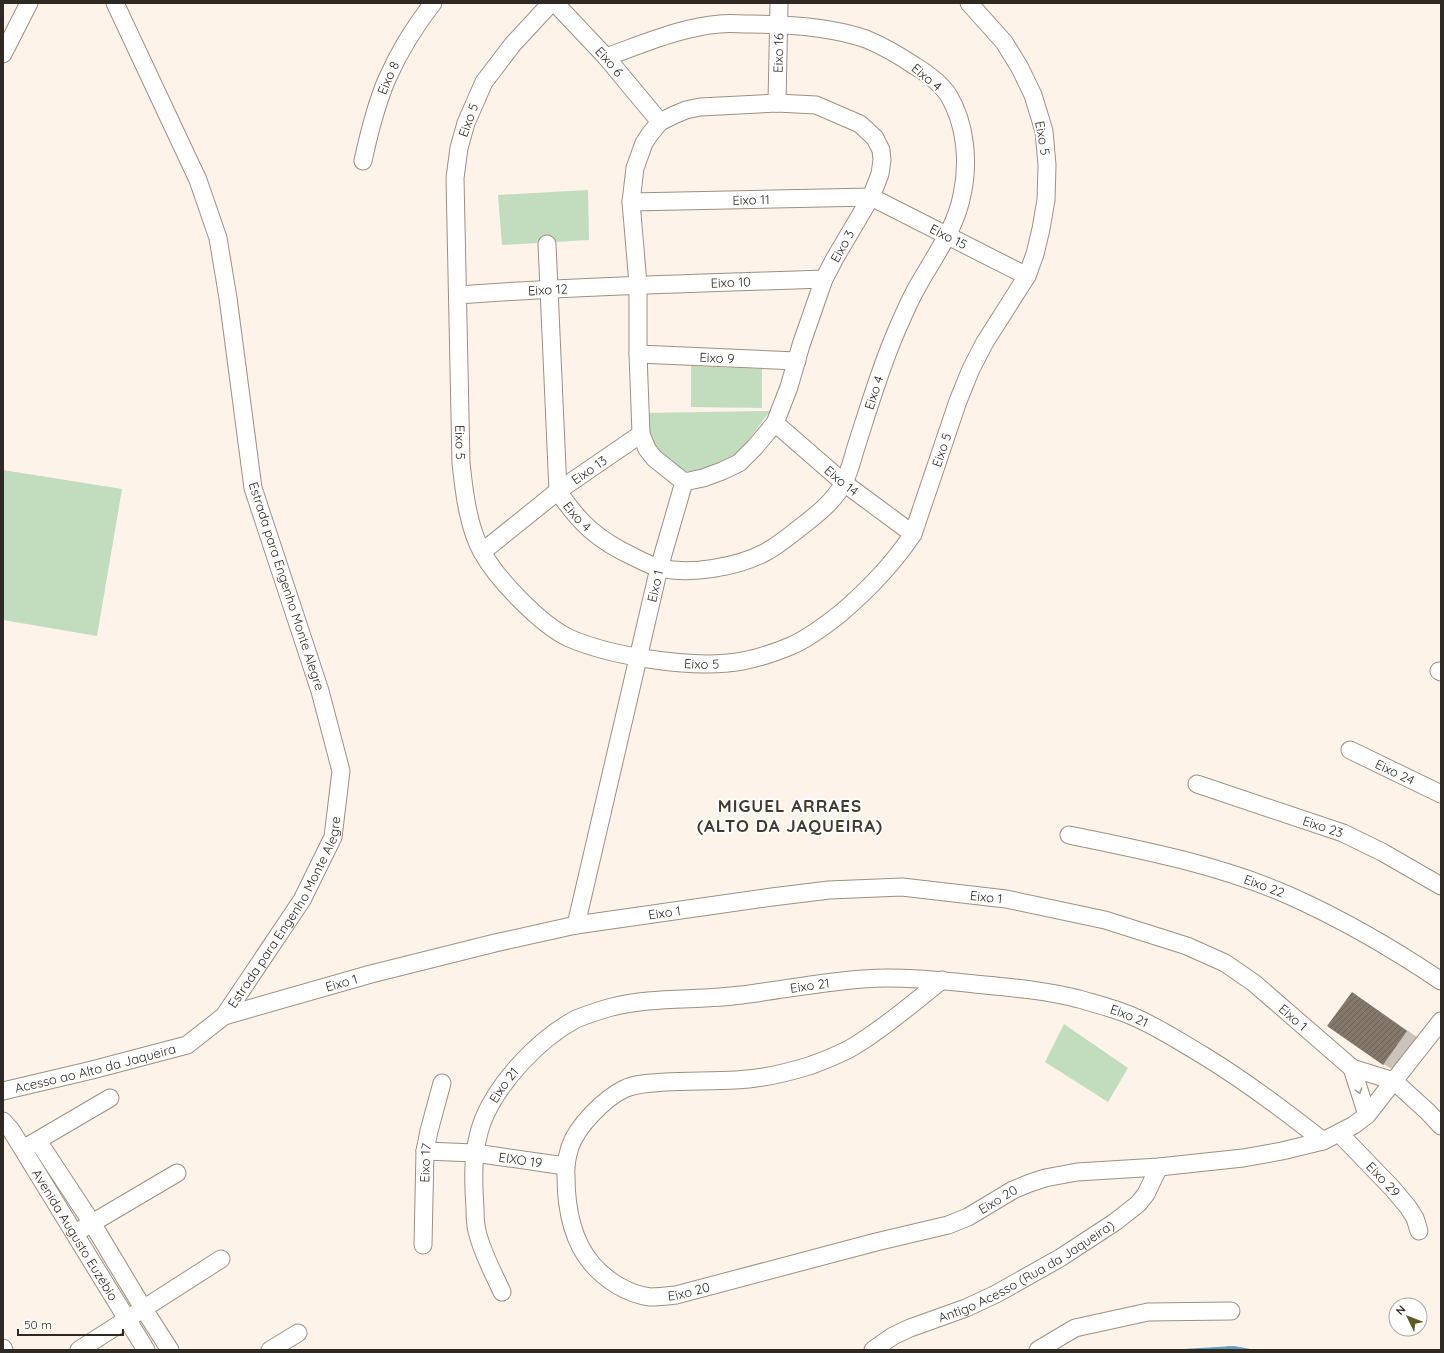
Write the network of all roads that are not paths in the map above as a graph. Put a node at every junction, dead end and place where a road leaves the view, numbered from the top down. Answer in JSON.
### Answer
{"nodes":[{"id":1,"x":29,"y":3,"type":"edge"},
{"id":2,"x":115,"y":3,"type":"edge"},
{"id":3,"x":433,"y":3,"type":"edge"},
{"id":4,"x":551,"y":3,"type":"edge"},
{"id":5,"x":555,"y":3,"type":"edge"},
{"id":6,"x":779,"y":3,"type":"edge"},
{"id":7,"x":969,"y":3,"type":"edge"},
{"id":8,"x":778,"y":24,"type":"junction"},
{"id":9,"x":3,"y":54,"type":"edge"},
{"id":10,"x":606,"y":57,"type":"junction"},
{"id":11,"x":777,"y":103,"type":"junction"},
{"id":12,"x":660,"y":122,"type":"junction"},
{"id":13,"x":363,"y":161,"type":"dead end"},
{"id":14,"x":871,"y":197,"type":"junction"},
{"id":15,"x":631,"y":202,"type":"junction"},
{"id":16,"x":948,"y":235,"type":"junction"},
{"id":17,"x":547,"y":244,"type":"dead end"},
{"id":18,"x":1026,"y":276,"type":"junction"},
{"id":19,"x":824,"y":279,"type":"junction"},
{"id":20,"x":638,"y":284,"type":"junction"},
{"id":21,"x":550,"y":288,"type":"junction"},
{"id":22,"x":458,"y":296,"type":"junction"},
{"id":23,"x":638,"y":354,"type":"junction"},
{"id":24,"x":797,"y":361,"type":"junction"},
{"id":25,"x":775,"y":423,"type":"junction"},
{"id":26,"x":641,"y":434,"type":"junction"},
{"id":27,"x":684,"y":482,"type":"junction"},
{"id":28,"x":844,"y":482,"type":"junction"},
{"id":29,"x":558,"y":491,"type":"junction"},
{"id":30,"x":913,"y":534,"type":"junction"},
{"id":31,"x":482,"y":552,"type":"junction"},
{"id":32,"x":659,"y":568,"type":"junction"},
{"id":33,"x":639,"y":658,"type":"junction"},
{"id":34,"x":1350,"y":750,"type":"dead end"},
{"id":35,"x":1197,"y":784,"type":"dead end"},
{"id":36,"x":1441,"y":794,"type":"edge"},
{"id":37,"x":1070,"y":835,"type":"dead end"},
{"id":38,"x":1441,"y":886,"type":"edge"},
{"id":39,"x":576,"y":925,"type":"junction"},
{"id":40,"x":942,"y":980,"type":"junction"},
{"id":41,"x":1441,"y":981,"type":"edge"},
{"id":42,"x":224,"y":1016,"type":"junction"},
{"id":43,"x":1441,"y":1021,"type":"edge"},
{"id":44,"x":1352,"y":1068,"type":"junction"},
{"id":45,"x":1394,"y":1081,"type":"junction"},
{"id":46,"x":442,"y":1083,"type":"dead end"},
{"id":47,"x":3,"y":1091,"type":"edge"},
{"id":48,"x":110,"y":1098,"type":"dead end"},
{"id":49,"x":1367,"y":1115,"type":"junction"},
{"id":50,"x":3,"y":1121,"type":"edge"},
{"id":51,"x":1441,"y":1126,"type":"edge"},
{"id":52,"x":1338,"y":1133,"type":"junction"},
{"id":53,"x":38,"y":1141,"type":"junction"},
{"id":54,"x":1323,"y":1142,"type":"junction"},
{"id":55,"x":22,"y":1150,"type":"junction"},
{"id":56,"x":425,"y":1151,"type":"junction"},
{"id":57,"x":475,"y":1153,"type":"junction"},
{"id":58,"x":565,"y":1166,"type":"junction"},
{"id":59,"x":1159,"y":1167,"type":"junction"},
{"id":60,"x":177,"y":1173,"type":"dead end"},
{"id":61,"x":92,"y":1223,"type":"junction"},
{"id":62,"x":1419,"y":1231,"type":"dead end"},
{"id":63,"x":74,"y":1233,"type":"junction"},
{"id":64,"x":424,"y":1245,"type":"dead end"},
{"id":65,"x":221,"y":1258,"type":"dead end"},
{"id":66,"x":502,"y":1292,"type":"dead end"},
{"id":67,"x":143,"y":1308,"type":"junction"},
{"id":68,"x":1231,"y":1311,"type":"dead end"},
{"id":69,"x":127,"y":1318,"type":"junction"},
{"id":70,"x":298,"y":1333,"type":"dead end"},
{"id":71,"x":79,"y":1350,"type":"edge"},
{"id":72,"x":146,"y":1350,"type":"edge"},
{"id":73,"x":170,"y":1350,"type":"edge"},
{"id":74,"x":270,"y":1350,"type":"edge"},
{"id":75,"x":873,"y":1350,"type":"edge"},
{"id":76,"x":1038,"y":1350,"type":"edge"}],
"edges":[{"from":1,"to":9,"type":"street"},
{"from":2,"to":42,"type":"street","name":"Estrada para Engenho Monte Alegre"},
{"from":3,"to":13,"type":"street","name":"Eixo 8"},
{"from":4,"to":22,"type":"street","name":"Eixo 5"},
{"from":5,"to":10,"type":"street","name":"Eixo 6"},
{"from":6,"to":8,"type":"street","name":"Eixo 16"},
{"from":7,"to":18,"type":"street","name":"Eixo 5"},
{"from":8,"to":10,"type":"street","name":"Eixo 4"},
{"from":8,"to":11,"type":"street","name":"Eixo 16"},
{"from":8,"to":16,"type":"street","name":"Eixo 4"},
{"from":10,"to":12,"type":"street","name":"Eixo 6"},
{"from":11,"to":12,"type":"street","name":"Eixo 3"},
{"from":11,"to":14,"type":"street","name":"Eixo 3"},
{"from":12,"to":15,"type":"street","name":"Eixo 3"},
{"from":14,"to":15,"type":"street","name":"Eixo 11"},
{"from":14,"to":16,"type":"street","name":"Eixo 15"},
{"from":14,"to":19,"type":"street","name":"Eixo 3"},
{"from":15,"to":20,"type":"street","name":"Eixo 3"},
{"from":16,"to":18,"type":"street","name":"Eixo 15"},
{"from":16,"to":28,"type":"street","name":"Eixo 4"},
{"from":17,"to":21,"type":"street","name":"Eixo 4"},
{"from":18,"to":30,"type":"street","name":"Eixo 5"},
{"from":19,"to":20,"type":"street","name":"Eixo 10"},
{"from":19,"to":24,"type":"street","name":"Eixo 3"},
{"from":20,"to":21,"type":"street","name":"Eixo 12"},
{"from":20,"to":23,"type":"street","name":"Eixo 3"},
{"from":21,"to":22,"type":"street","name":"Eixo 12"},
{"from":21,"to":29,"type":"street","name":"Eixo 4"},
{"from":22,"to":31,"type":"street","name":"Eixo 5"},
{"from":23,"to":24,"type":"street","name":"Eixo 9"},
{"from":23,"to":26,"type":"street","name":"Eixo 3"},
{"from":24,"to":25,"type":"street","name":"Eixo 3"},
{"from":25,"to":27,"type":"street","name":"Eixo 3"},
{"from":25,"to":28,"type":"street","name":"Eixo 14"},
{"from":26,"to":27,"type":"street","name":"Eixo 3"},
{"from":26,"to":29,"type":"street","name":"Eixo 13"},
{"from":27,"to":32,"type":"street","name":"Eixo 1"},
{"from":28,"to":30,"type":"street","name":"Eixo 14"},
{"from":28,"to":32,"type":"street","name":"Eixo 4"},
{"from":29,"to":31,"type":"street","name":"Eixo 13"},
{"from":29,"to":32,"type":"street","name":"Eixo 4"},
{"from":30,"to":33,"type":"street","name":"Eixo 5"},
{"from":31,"to":33,"type":"street","name":"Eixo 5"},
{"from":32,"to":33,"type":"street","name":"Eixo 1"},
{"from":33,"to":39,"type":"street","name":"Eixo 1"},
{"from":34,"to":36,"type":"street","name":"Eixo 24"},
{"from":35,"to":38,"type":"street","name":"Eixo 23"},
{"from":37,"to":41,"type":"street","name":"Eixo 22"},
{"from":39,"to":42,"type":"street","name":"Eixo 1"},
{"from":39,"to":44,"type":"street","name":"Eixo 1"},
{"from":40,"to":54,"type":"street","name":"Eixo 21"},
{"from":40,"to":57,"type":"street","name":"Eixo 21"},
{"from":40,"to":58,"type":"street","name":"Eixo 20"},
{"from":42,"to":47,"type":"street","name":"Acesso ao Alto da Jaqueira"},
{"from":43,"to":45,"type":"street"},
{"from":44,"to":45,"type":"street"},
{"from":44,"to":49,"type":"street","one_way":true},
{"from":45,"to":49,"type":"street"},
{"from":45,"to":51,"type":"street"},
{"from":46,"to":56,"type":"street","name":"Eixo 17"},
{"from":48,"to":53,"type":"street"},
{"from":49,"to":52,"type":"street"},
{"from":50,"to":55,"type":"street","name":"Avenida Augusto Euzébio"},
{"from":52,"to":54,"type":"street"},
{"from":52,"to":62,"type":"street","name":"Eixo 29"},
{"from":53,"to":55,"type":"street"},
{"from":53,"to":61,"type":"street","name":"Avenida Augusto Euzébio"},
{"from":54,"to":59,"type":"street","name":"Eixo 20"},
{"from":55,"to":63,"type":"street","name":"Avenida Augusto Euzébio"},
{"from":56,"to":57,"type":"street","name":"EIXO 19"},
{"from":56,"to":64,"type":"street","name":"Eixo 17"},
{"from":57,"to":58,"type":"street","name":"EIXO 19"},
{"from":57,"to":66,"type":"street","name":"Eixo 21"},
{"from":58,"to":59,"type":"street","name":"Eixo 20"},
{"from":59,"to":75,"type":"street","name":"Antigo Acesso (Rua da Jaqueira)"},
{"from":60,"to":61,"type":"street"},
{"from":61,"to":63,"type":"street"},
{"from":61,"to":67,"type":"street","name":"Avenida Augusto Euzébio"},
{"from":63,"to":69,"type":"street","name":"Avenida Augusto Euzébio"},
{"from":65,"to":67,"type":"street"},
{"from":67,"to":69,"type":"street"},
{"from":67,"to":73,"type":"street","name":"Avenida Augusto Euzébio"},
{"from":68,"to":76,"type":"street"},
{"from":69,"to":71,"type":"street"},
{"from":69,"to":72,"type":"street","name":"Avenida Augusto Euzébio"},
{"from":70,"to":74,"type":"street"}]}
